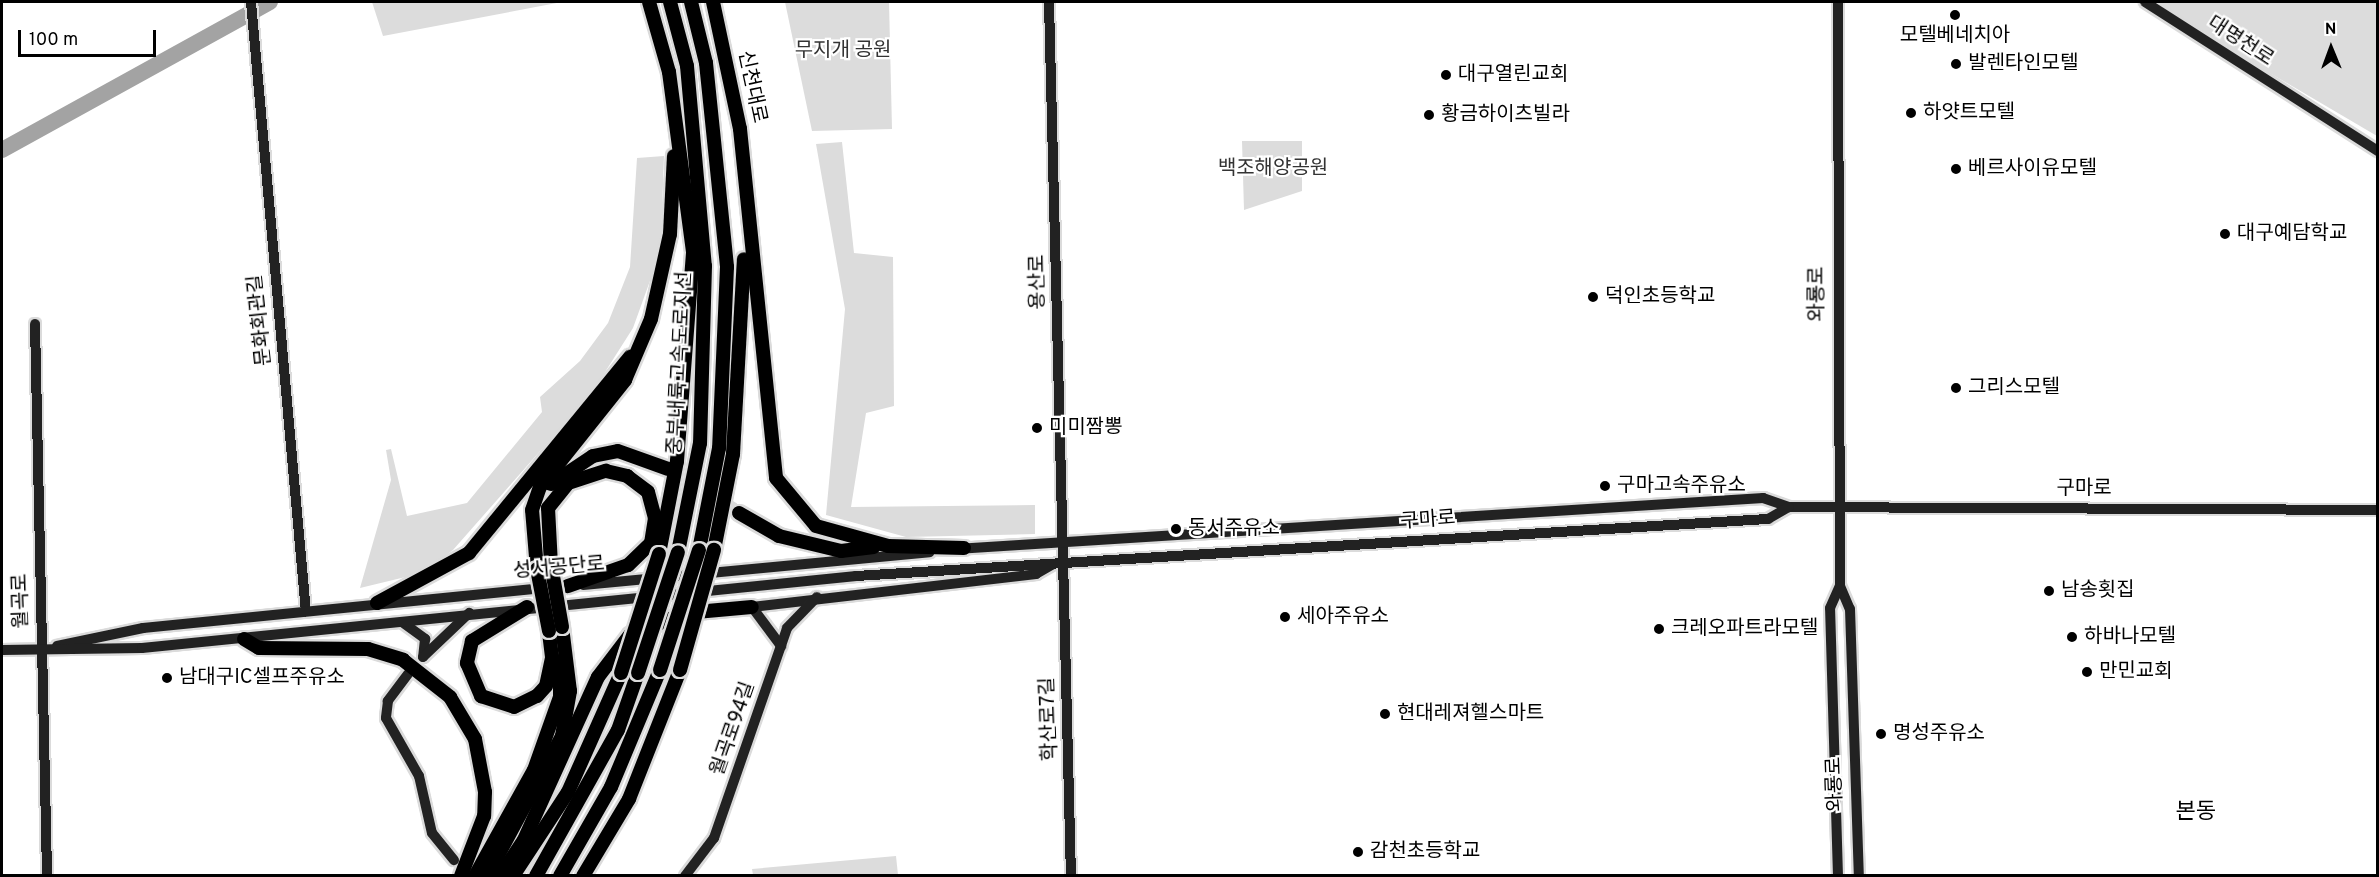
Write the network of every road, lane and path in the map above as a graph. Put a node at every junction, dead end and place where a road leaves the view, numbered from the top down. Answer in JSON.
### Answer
{"nodes":[{"id":1,"x":251,"y":2,"type":"edge"},
{"id":2,"x":649,"y":2,"type":"edge"},
{"id":3,"x":670,"y":2,"type":"edge"},
{"id":4,"x":691,"y":2,"type":"edge"},
{"id":5,"x":712,"y":2,"type":"edge"},
{"id":6,"x":1049,"y":2,"type":"edge"},
{"id":7,"x":1838,"y":2,"type":"edge"},
{"id":8,"x":2145,"y":2,"type":"edge"},
{"id":9,"x":676,"y":118,"type":"junction"},
{"id":10,"x":2378,"y":151,"type":"edge"},
{"id":11,"x":745,"y":182,"type":"junction"},
{"id":12,"x":34,"y":324,"type":"dead end"},
{"id":13,"x":641,"y":343,"type":"junction"},
{"id":14,"x":668,"y":469,"type":"tunnel mouth"},
{"id":15,"x":1839,"y":505,"type":"junction"},
{"id":16,"x":1790,"y":507,"type":"junction"},
{"id":17,"x":2378,"y":510,"type":"edge"},
{"id":18,"x":739,"y":513,"type":"tunnel mouth"},
{"id":19,"x":1065,"y":542,"type":"junction"},
{"id":20,"x":888,"y":546,"type":"junction"},
{"id":21,"x":964,"y":548,"type":"junction"},
{"id":22,"x":1061,"y":562,"type":"junction"},
{"id":23,"x":543,"y":567,"type":"junction"},
{"id":24,"x":568,"y":586,"type":"junction"},
{"id":25,"x":1840,"y":586,"type":"junction"},
{"id":26,"x":817,"y":597,"type":"junction"},
{"id":27,"x":377,"y":603,"type":"junction"},
{"id":28,"x":527,"y":607,"type":"junction"},
{"id":29,"x":752,"y":607,"type":"junction"},
{"id":30,"x":306,"y":612,"type":"junction"},
{"id":31,"x":469,"y":613,"type":"junction"},
{"id":32,"x":397,"y":620,"type":"junction"},
{"id":33,"x":555,"y":630,"type":"junction"},
{"id":34,"x":244,"y":639,"type":"junction"},
{"id":35,"x":57,"y":646,"type":"junction"},
{"id":36,"x":781,"y":646,"type":"junction"},
{"id":37,"x":41,"y":647,"type":"junction"},
{"id":38,"x":2,"y":650,"type":"edge"},
{"id":39,"x":408,"y":674,"type":"dead end"},
{"id":40,"x":629,"y":799,"type":"junction"},
{"id":41,"x":454,"y":860,"type":"dead end"},
{"id":42,"x":47,"y":876,"type":"edge"},
{"id":43,"x":461,"y":876,"type":"edge"},
{"id":44,"x":475,"y":876,"type":"edge"},
{"id":45,"x":487,"y":876,"type":"edge"},
{"id":46,"x":500,"y":876,"type":"edge"},
{"id":47,"x":513,"y":876,"type":"edge"},
{"id":48,"x":536,"y":876,"type":"edge"},
{"id":49,"x":560,"y":876,"type":"edge"},
{"id":50,"x":584,"y":876,"type":"edge"},
{"id":51,"x":589,"y":876,"type":"edge"},
{"id":52,"x":685,"y":876,"type":"edge"},
{"id":53,"x":1071,"y":876,"type":"edge"},
{"id":54,"x":1838,"y":876,"type":"edge"},
{"id":55,"x":1859,"y":876,"type":"edge"}],
"edges":[{"from":1,"to":30,"type":"main road","name":"문화회관길"},
{"from":2,"to":9,"type":"highway"},
{"from":3,"to":48,"type":"highway","name":"중부내륙고속도로지선","bridge":true},
{"from":4,"to":49,"type":"highway","name":"중부내륙고속도로지선","bridge":true},
{"from":5,"to":11,"type":"highway","name":"신천대로"},
{"from":6,"to":19,"type":"main road","name":"용산로"},
{"from":7,"to":15,"type":"main road","name":"와룡로"},
{"from":8,"to":10,"type":"main road","name":"대명천로"},
{"from":9,"to":13,"type":"highway"},
{"from":9,"to":47,"type":"highway","bridge":true},
{"from":11,"to":20,"type":"highway"},
{"from":11,"to":40,"type":"highway","bridge":true},
{"from":12,"to":37,"type":"main road","name":"월곡로"},
{"from":13,"to":23,"type":"highway"},
{"from":13,"to":27,"type":"highway"},
{"from":14,"to":23,"type":"highway"},
{"from":15,"to":16,"type":"main road","name":"구마로"},
{"from":15,"to":17,"type":"main road","name":"구마로"},
{"from":15,"to":25,"type":"main road","name":"와룡로"},
{"from":16,"to":19,"type":"main road","name":"구마로"},
{"from":16,"to":22,"type":"main road","name":"구마로"},
{"from":18,"to":20,"type":"highway"},
{"from":19,"to":21,"type":"main road","name":"성서공단로"},
{"from":19,"to":22,"type":"main road","name":"용산로"},
{"from":20,"to":21,"type":"highway"},
{"from":21,"to":24,"type":"main road","name":"성서공단로"},
{"from":22,"to":26,"type":"main road"},
{"from":22,"to":28,"type":"main road","name":"성서공단로"},
{"from":22,"to":53,"type":"main road","name":"학산로7길"},
{"from":23,"to":24,"type":"highway"},
{"from":23,"to":33,"type":"highway"},
{"from":24,"to":27,"type":"main road","name":"성서공단로"},
{"from":25,"to":54,"type":"main road","name":"와룡로"},
{"from":25,"to":55,"type":"main road","name":"와룡로"},
{"from":26,"to":29,"type":"main road"},
{"from":26,"to":36,"type":"main road","name":"월곡로94길"},
{"from":27,"to":30,"type":"main road","name":"성서공단로"},
{"from":28,"to":31,"type":"main road","name":"성서공단로"},
{"from":28,"to":33,"type":"highway"},
{"from":29,"to":36,"type":"main road"},
{"from":29,"to":46,"type":"highway"},
{"from":30,"to":35,"type":"main road","name":"성서공단로"},
{"from":31,"to":32,"type":"main road","name":"성서공단로"},
{"from":31,"to":32,"type":"main road"},
{"from":32,"to":34,"type":"main road","name":"성서공단로"},
{"from":33,"to":44,"type":"highway"},
{"from":33,"to":45,"type":"highway"},
{"from":34,"to":35,"type":"main road","name":"성서공단로"},
{"from":34,"to":43,"type":"highway"},
{"from":35,"to":37,"type":"main road","name":"성서공단로"},
{"from":36,"to":52,"type":"main road","name":"월곡로94길"},
{"from":37,"to":38,"type":"main road","name":"성서공단로"},
{"from":37,"to":42,"type":"main road","name":"월곡로"},
{"from":39,"to":41,"type":"main road"},
{"from":40,"to":50,"type":"highway"},
{"from":40,"to":51,"type":"highway"}]}
